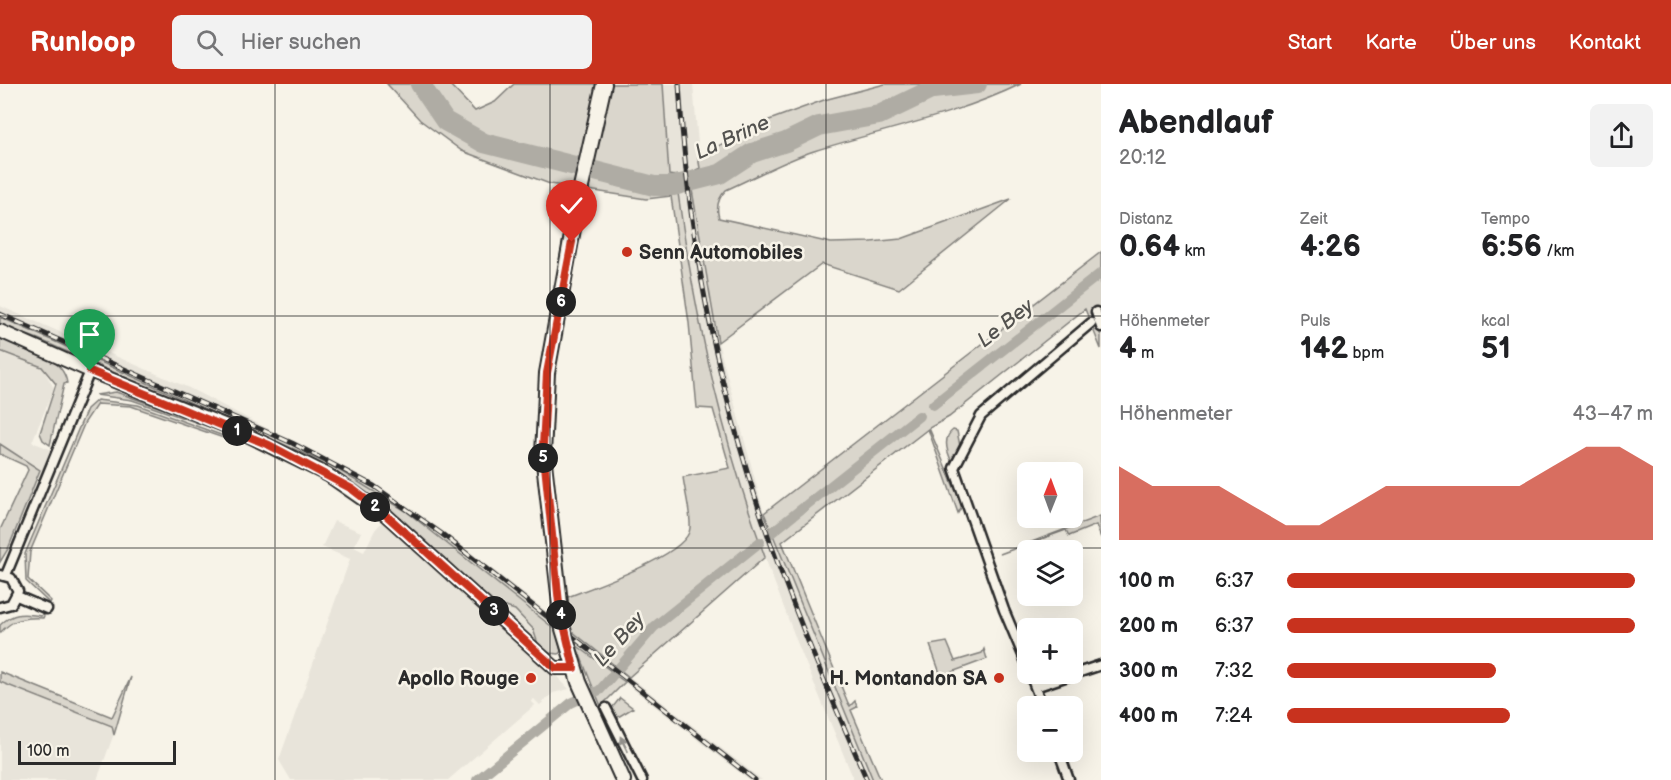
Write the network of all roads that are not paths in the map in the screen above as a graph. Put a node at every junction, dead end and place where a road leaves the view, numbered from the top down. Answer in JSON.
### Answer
{"nodes":[{"id":1,"x":604,"y":84,"type":"edge"},
{"id":2,"x":1095,"y":312,"type":"dead end"},
{"id":3,"x":1091,"y":323,"type":"dead end"},
{"id":4,"x":1101,"y":327,"type":"edge"},
{"id":5,"x":0,"y":331,"type":"edge"},
{"id":6,"x":90,"y":371,"type":"junction"},
{"id":7,"x":3,"y":575,"type":"edge"},
{"id":8,"x":17,"y":596,"type":"junction"},
{"id":9,"x":0,"y":607,"type":"edge"},
{"id":10,"x":47,"y":609,"type":"dead end"},
{"id":11,"x":1017,"y":641,"type":"edge"},
{"id":12,"x":1101,"y":664,"type":"edge"},
{"id":13,"x":574,"y":668,"type":"junction"},
{"id":14,"x":1034,"y":684,"type":"edge"},
{"id":15,"x":1035,"y":687,"type":"junction"},
{"id":16,"x":1038,"y":696,"type":"edge"},
{"id":17,"x":606,"y":708,"type":"dead end"},
{"id":18,"x":1063,"y":762,"type":"edge"},
{"id":19,"x":623,"y":780,"type":"edge"},
{"id":20,"x":642,"y":780,"type":"edge"},
{"id":21,"x":1069,"y":780,"type":"edge"}],
"edges":[{"from":1,"to":13,"type":"main road"},
{"from":2,"to":4,"type":"street"},
{"from":3,"to":11,"type":"street"},
{"from":5,"to":6,"type":"street"},
{"from":6,"to":7,"type":"street"},
{"from":6,"to":13,"type":"street"},
{"from":7,"to":8,"type":"street"},
{"from":8,"to":9,"type":"street"},
{"from":8,"to":10,"type":"street"},
{"from":12,"to":15,"type":"street"},
{"from":13,"to":19,"type":"main road"},
{"from":14,"to":15,"type":"street"},
{"from":15,"to":16,"type":"street"},
{"from":20,"to":17,"type":"street","one_way":true},
{"from":18,"to":21,"type":"street"}]}
